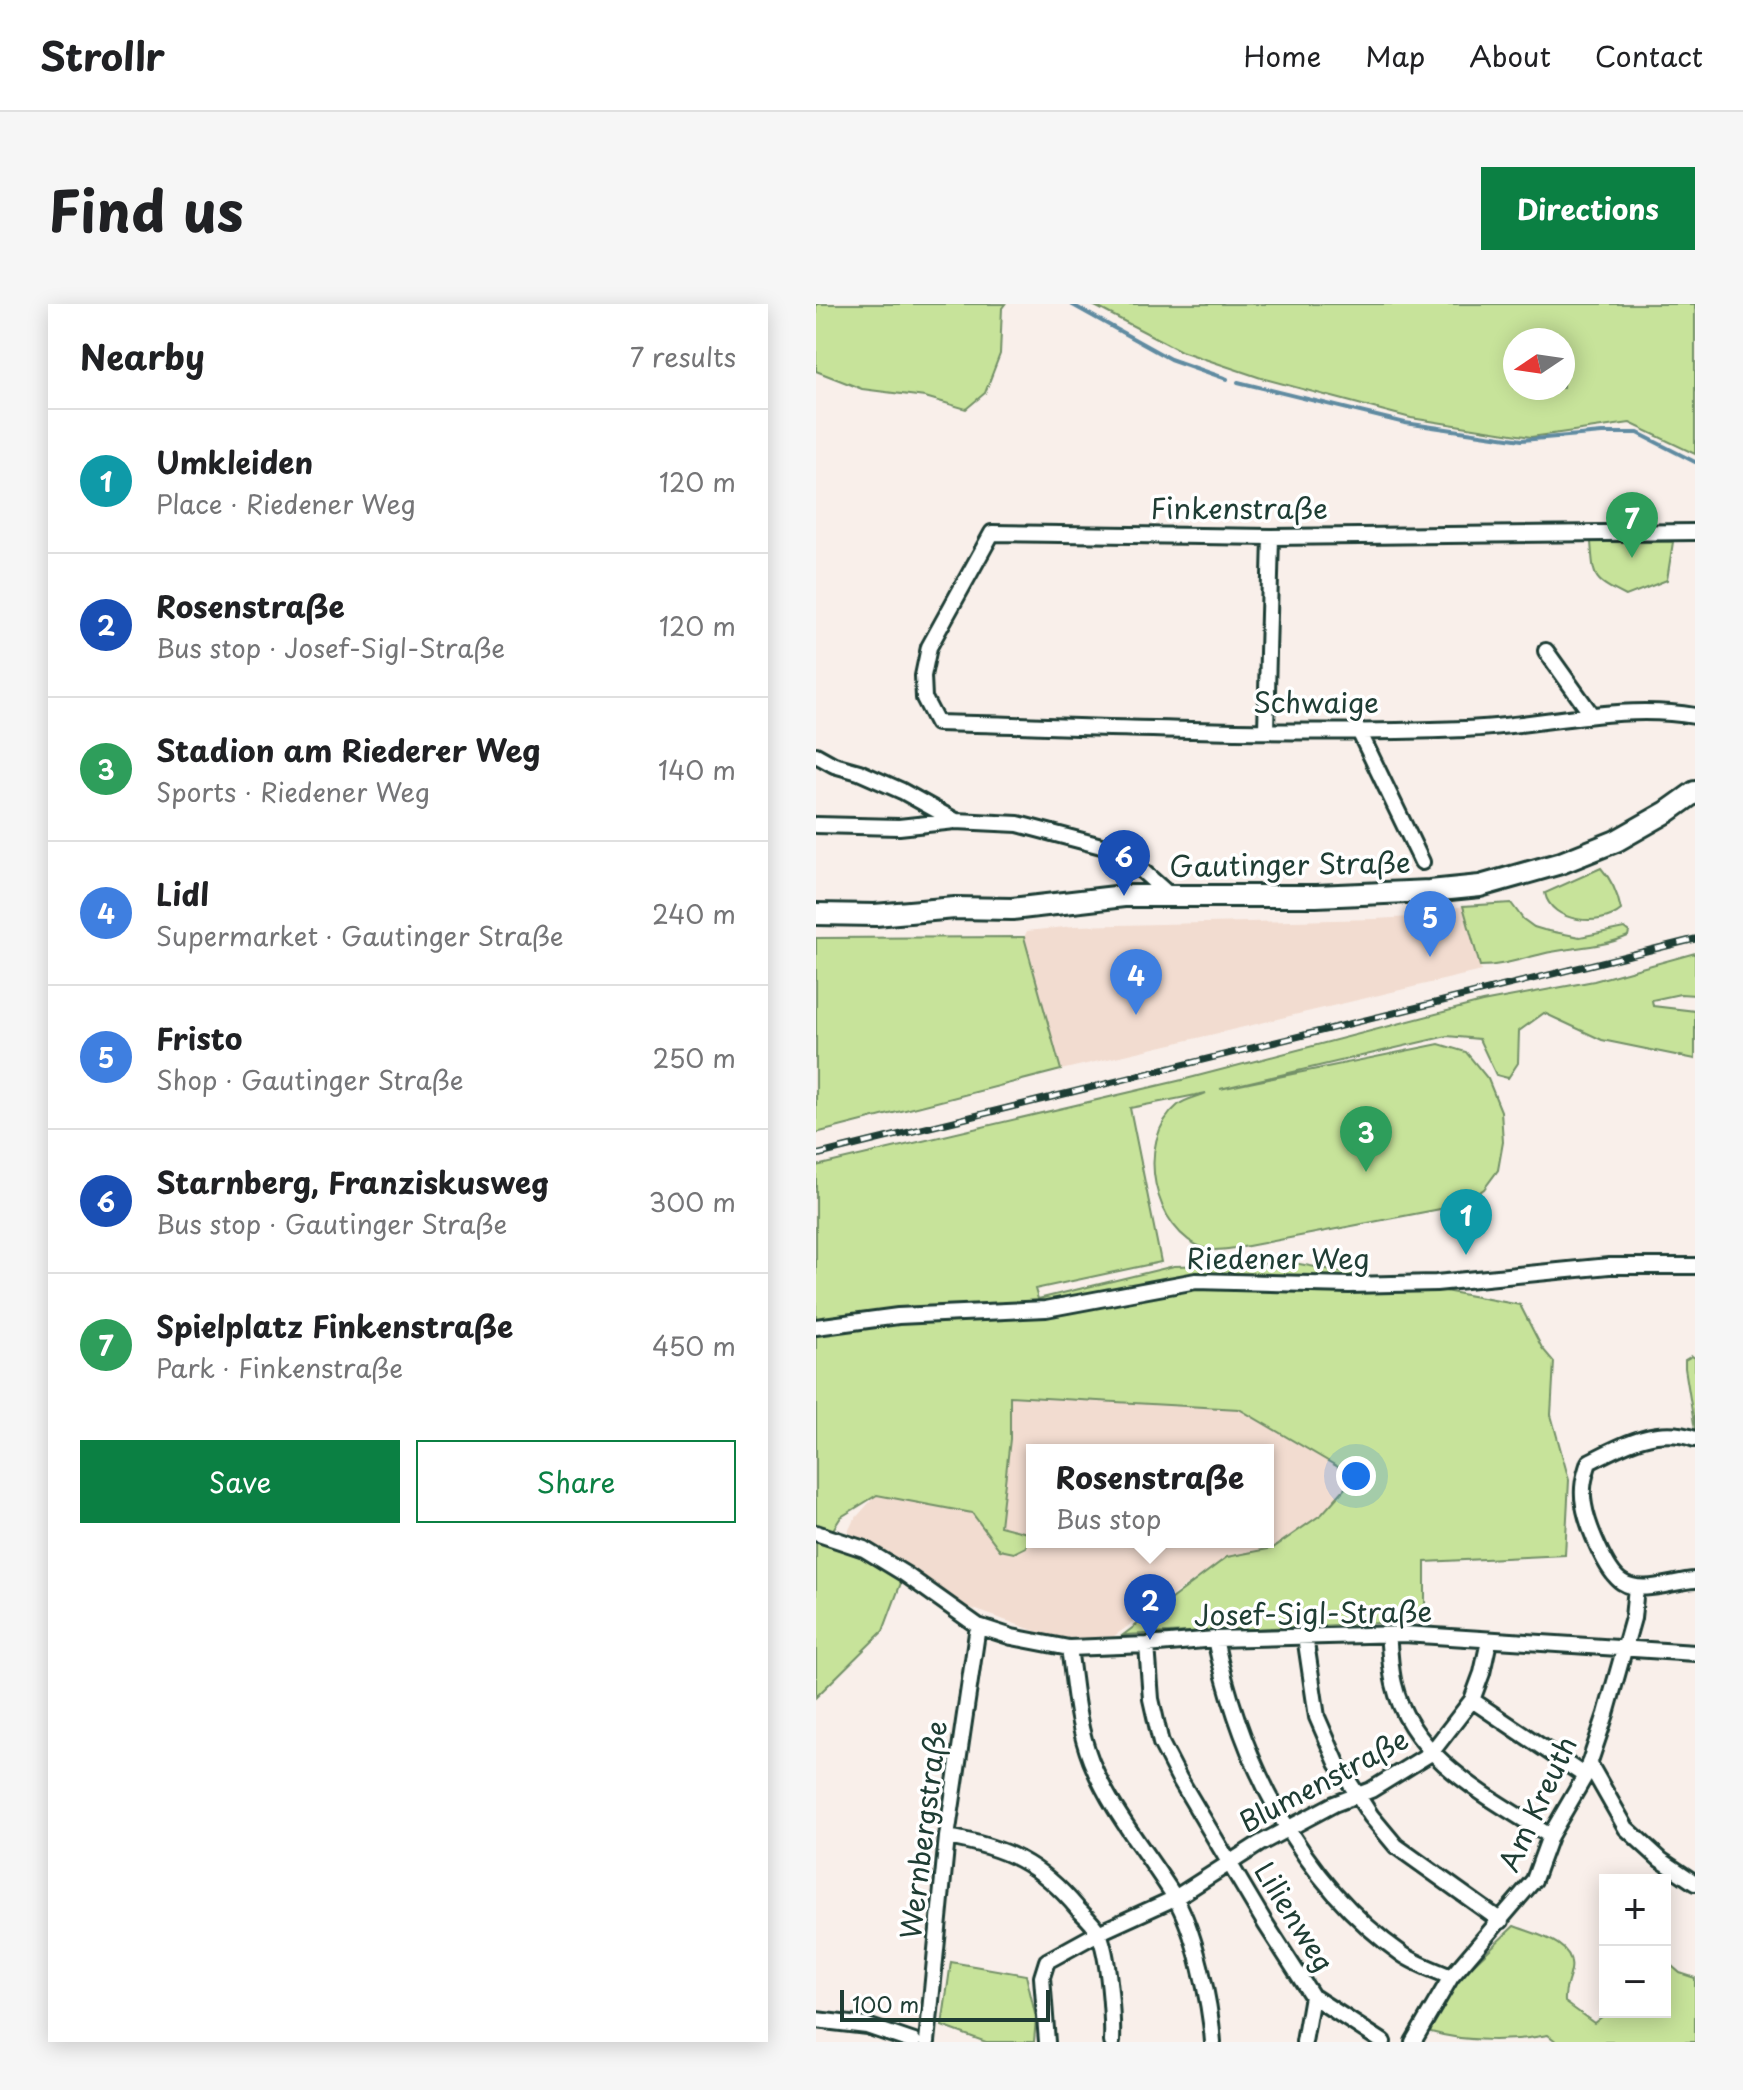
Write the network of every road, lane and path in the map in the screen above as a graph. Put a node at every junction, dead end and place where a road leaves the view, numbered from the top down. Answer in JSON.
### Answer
{"nodes":[{"id":1,"x":1695,"y":532,"type":"edge"},
{"id":2,"x":1271,"y":537,"type":"junction"},
{"id":3,"x":1546,"y":651,"type":"dead end"},
{"id":4,"x":1591,"y":714,"type":"junction"},
{"id":5,"x":1695,"y":716,"type":"edge"},
{"id":6,"x":937,"y":723,"type":"joint"},
{"id":7,"x":1358,"y":729,"type":"junction"},
{"id":8,"x":1266,"y":730,"type":"junction"},
{"id":9,"x":816,"y":755,"type":"edge"},
{"id":10,"x":1695,"y":792,"type":"edge"},
{"id":11,"x":956,"y":821,"type":"junction"},
{"id":12,"x":816,"y":825,"type":"edge"},
{"id":13,"x":1422,"y":862,"type":"dead end"},
{"id":14,"x":1168,"y":894,"type":"junction"},
{"id":15,"x":816,"y":914,"type":"edge"},
{"id":16,"x":1695,"y":1266,"type":"edge"},
{"id":17,"x":816,"y":1327,"type":"edge"},
{"id":18,"x":1695,"y":1439,"type":"edge"},
{"id":19,"x":816,"y":1533,"type":"edge"},
{"id":20,"x":1695,"y":1580,"type":"edge"},
{"id":21,"x":1636,"y":1587,"type":"junction"},
{"id":22,"x":978,"y":1626,"type":"junction"},
{"id":23,"x":1388,"y":1635,"type":"junction"},
{"id":24,"x":1305,"y":1636,"type":"junction"},
{"id":25,"x":1215,"y":1639,"type":"junction"},
{"id":26,"x":1489,"y":1641,"type":"junction"},
{"id":27,"x":1147,"y":1645,"type":"junction"},
{"id":28,"x":1069,"y":1648,"type":"junction"},
{"id":29,"x":1623,"y":1650,"type":"junction"},
{"id":30,"x":1695,"y":1653,"type":"edge"},
{"id":31,"x":1472,"y":1700,"type":"junction"},
{"id":32,"x":1431,"y":1753,"type":"junction"},
{"id":33,"x":1587,"y":1769,"type":"junction"},
{"id":34,"x":1359,"y":1795,"type":"junction"},
{"id":35,"x":1288,"y":1829,"type":"junction"},
{"id":36,"x":1550,"y":1836,"type":"junction"},
{"id":37,"x":947,"y":1837,"type":"junction"},
{"id":38,"x":1230,"y":1862,"type":"junction"},
{"id":39,"x":1695,"y":1883,"type":"edge"},
{"id":40,"x":1175,"y":1898,"type":"junction"},
{"id":41,"x":1501,"y":1921,"type":"junction"},
{"id":42,"x":1098,"y":1933,"type":"junction"},
{"id":43,"x":1451,"y":1977,"type":"junction"},
{"id":44,"x":1312,"y":1996,"type":"junction"},
{"id":45,"x":816,"y":2020,"type":"edge"},
{"id":46,"x":914,"y":2042,"type":"edge"},
{"id":47,"x":927,"y":2042,"type":"edge"},
{"id":48,"x":1047,"y":2042,"type":"edge"},
{"id":49,"x":1112,"y":2042,"type":"edge"},
{"id":50,"x":1213,"y":2042,"type":"edge"},
{"id":51,"x":1304,"y":2042,"type":"edge"},
{"id":52,"x":1383,"y":2042,"type":"edge"},
{"id":53,"x":1413,"y":2042,"type":"edge"}],
"edges":[{"from":1,"to":2,"type":"street","name":"Finkenstraße"},
{"from":2,"to":6,"type":"street","name":"Finkenstraße"},
{"from":2,"to":8,"type":"street"},
{"from":3,"to":4,"type":"street"},
{"from":4,"to":5,"type":"street","name":"Schwaige"},
{"from":4,"to":7,"type":"street","name":"Schwaige"},
{"from":6,"to":8,"type":"street","name":"Schwaige"},
{"from":7,"to":8,"type":"street","name":"Schwaige"},
{"from":7,"to":13,"type":"street"},
{"from":9,"to":11,"type":"street"},
{"from":10,"to":14,"type":"main road","name":"Gautinger Straße"},
{"from":11,"to":12,"type":"street"},
{"from":11,"to":14,"type":"street"},
{"from":14,"to":15,"type":"main road","name":"Gautinger Straße"},
{"from":16,"to":17,"type":"street","name":"Riedener Weg"},
{"from":18,"to":21,"type":"street"},
{"from":19,"to":22,"type":"street","name":"Josef-Sigl-Straße"},
{"from":20,"to":21,"type":"street"},
{"from":21,"to":29,"type":"street","name":"Am Kreuth"},
{"from":22,"to":28,"type":"street","name":"Josef-Sigl-Straße"},
{"from":22,"to":37,"type":"street","name":"Wernbergstraße"},
{"from":23,"to":24,"type":"street","name":"Josef-Sigl-Straße"},
{"from":23,"to":26,"type":"street","name":"Josef-Sigl-Straße"},
{"from":23,"to":32,"type":"street"},
{"from":24,"to":25,"type":"street","name":"Josef-Sigl-Straße"},
{"from":24,"to":34,"type":"street"},
{"from":25,"to":27,"type":"street","name":"Josef-Sigl-Straße"},
{"from":25,"to":35,"type":"street"},
{"from":26,"to":29,"type":"street","name":"Josef-Sigl-Straße"},
{"from":26,"to":31,"type":"street","name":"Blumenstraße"},
{"from":27,"to":28,"type":"street","name":"Josef-Sigl-Straße"},
{"from":27,"to":38,"type":"street","name":"Lilienweg"},
{"from":28,"to":40,"type":"street"},
{"from":29,"to":30,"type":"street","name":"Josef-Sigl-Straße"},
{"from":29,"to":33,"type":"street","name":"Am Kreuth"},
{"from":31,"to":32,"type":"street","name":"Blumenstraße"},
{"from":31,"to":33,"type":"street"},
{"from":32,"to":34,"type":"street","name":"Blumenstraße"},
{"from":32,"to":36,"type":"street"},
{"from":33,"to":36,"type":"street","name":"Am Kreuth"},
{"from":33,"to":39,"type":"street"},
{"from":34,"to":35,"type":"street","name":"Blumenstraße"},
{"from":34,"to":41,"type":"street"},
{"from":35,"to":38,"type":"street","name":"Blumenstraße"},
{"from":35,"to":43,"type":"street"},
{"from":36,"to":41,"type":"street","name":"Am Kreuth"},
{"from":37,"to":42,"type":"street"},
{"from":37,"to":47,"type":"street","name":"Wernbergstraße"},
{"from":38,"to":40,"type":"street","name":"Blumenstraße"},
{"from":38,"to":44,"type":"street","name":"Lilienweg"},
{"from":40,"to":42,"type":"street","name":"Blumenstraße"},
{"from":40,"to":50,"type":"street"},
{"from":41,"to":43,"type":"street","name":"Am Kreuth"},
{"from":42,"to":48,"type":"street","name":"Blumenstraße"},
{"from":42,"to":49,"type":"street"},
{"from":43,"to":53,"type":"street","name":"Am Kreuth"},
{"from":44,"to":51,"type":"street","name":"Lilienweg"},
{"from":44,"to":52,"type":"street","name":"Lilienweg"},
{"from":45,"to":46,"type":"street"}]}
